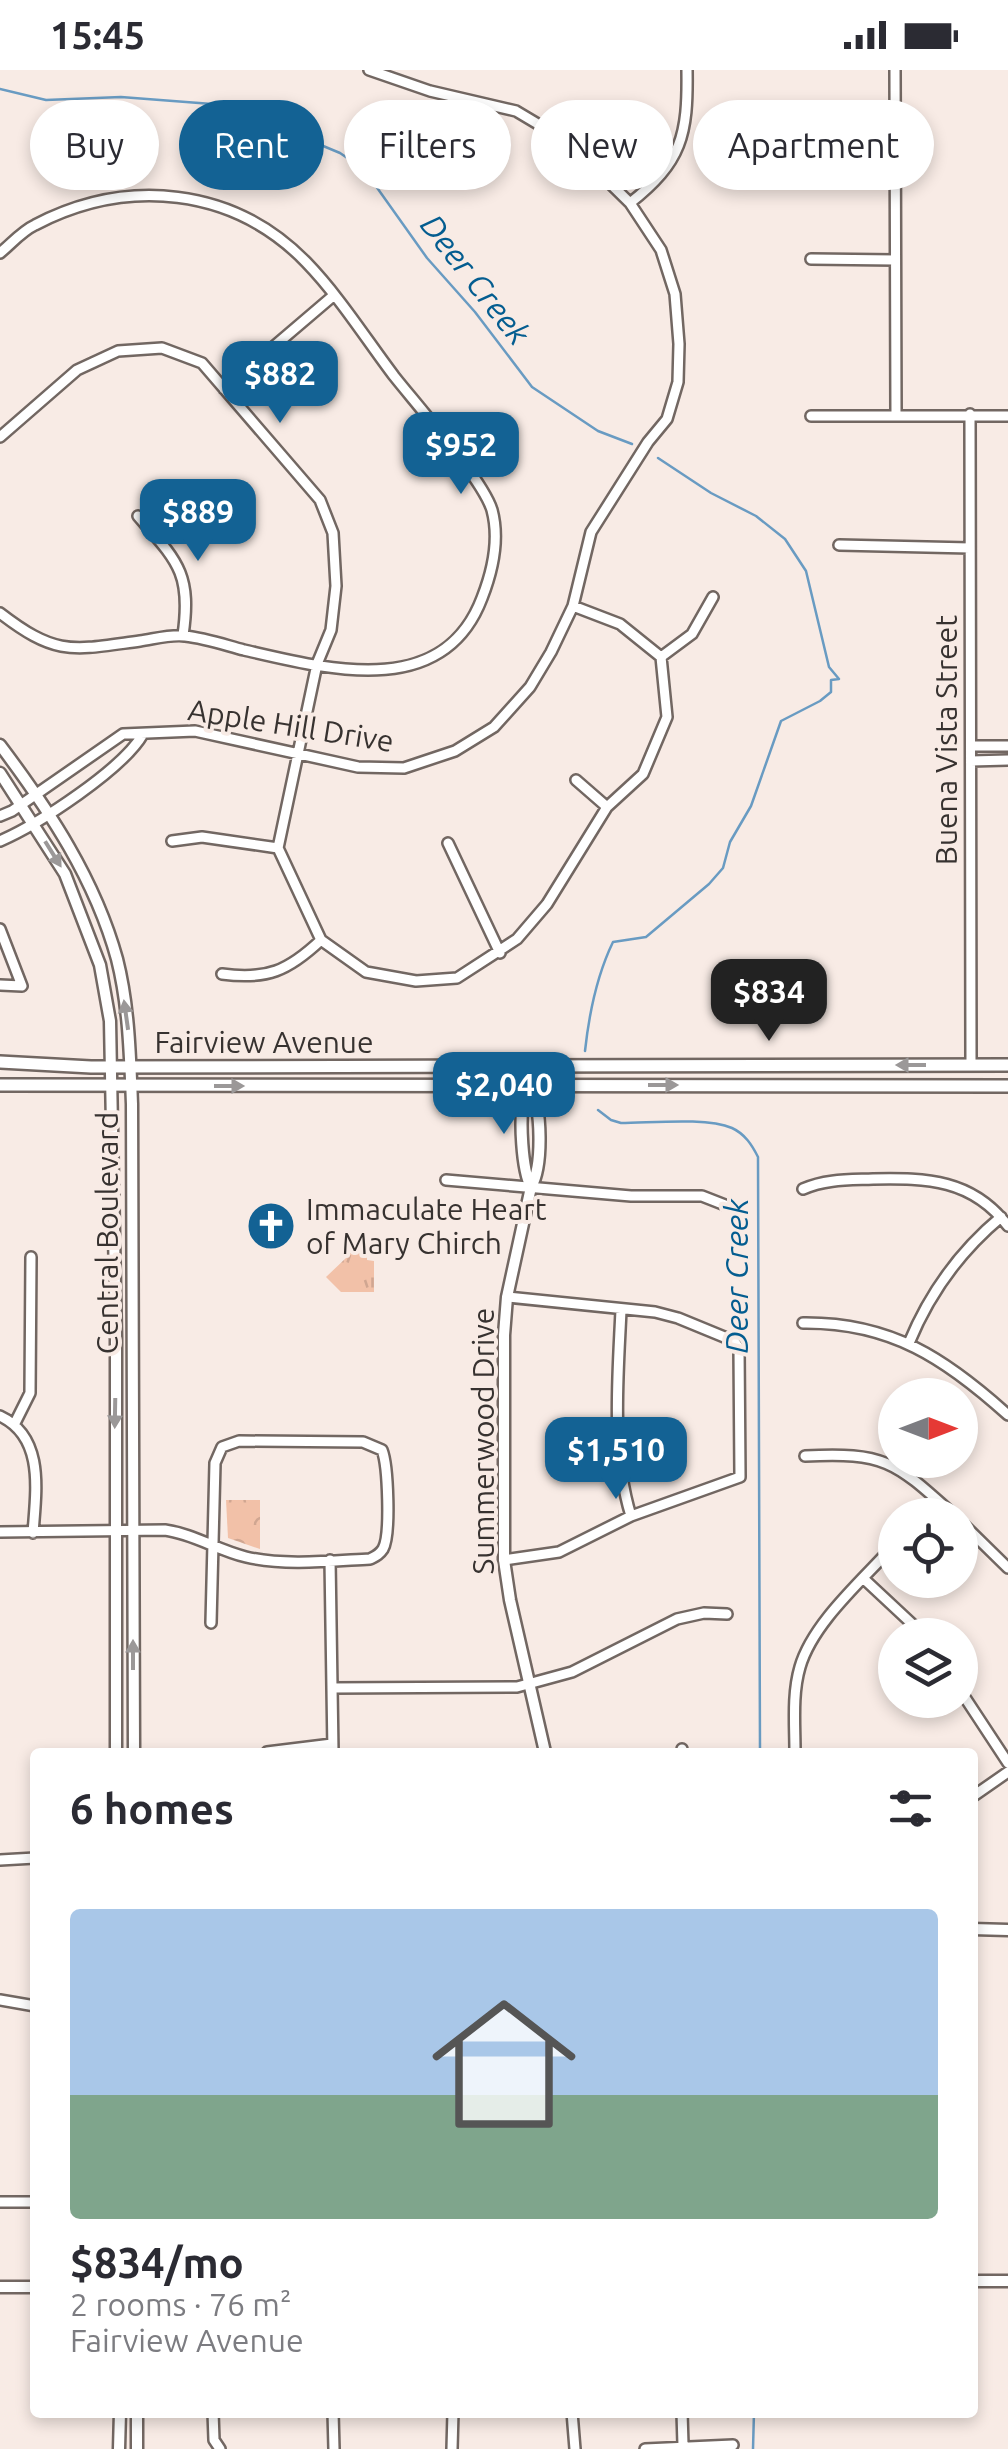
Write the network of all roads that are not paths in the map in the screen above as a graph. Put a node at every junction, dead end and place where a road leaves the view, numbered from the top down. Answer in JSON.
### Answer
{"nodes":[{"id":1,"x":369,"y":70,"type":"edge"},
{"id":2,"x":687,"y":70,"type":"edge"},
{"id":3,"x":895,"y":70,"type":"edge"},
{"id":4,"x":895,"y":100,"type":"edge"},
{"id":5,"x":895,"y":190,"type":"edge"},
{"id":6,"x":630,"y":203,"type":"junction"},
{"id":7,"x":0,"y":253,"type":"edge"},
{"id":8,"x":811,"y":259,"type":"dead end"},
{"id":9,"x":895,"y":260,"type":"junction"},
{"id":10,"x":333,"y":296,"type":"junction"},
{"id":11,"x":224,"y":389,"type":"junction"},
{"id":12,"x":970,"y":414,"type":"junction"},
{"id":13,"x":811,"y":416,"type":"dead end"},
{"id":14,"x":896,"y":416,"type":"junction"},
{"id":15,"x":1008,"y":416,"type":"edge"},
{"id":16,"x":0,"y":438,"type":"edge"},
{"id":17,"x":138,"y":516,"type":"dead end"},
{"id":18,"x":839,"y":545,"type":"dead end"},
{"id":19,"x":970,"y":548,"type":"junction"},
{"id":20,"x":713,"y":597,"type":"dead end"},
{"id":21,"x":573,"y":606,"type":"junction"},
{"id":22,"x":0,"y":613,"type":"edge"},
{"id":23,"x":183,"y":636,"type":"junction"},
{"id":24,"x":662,"y":657,"type":"junction"},
{"id":25,"x":317,"y":664,"type":"junction"},
{"id":26,"x":143,"y":734,"type":"junction"},
{"id":27,"x":0,"y":745,"type":"edge"},
{"id":28,"x":971,"y":746,"type":"junction"},
{"id":29,"x":1008,"y":746,"type":"edge"},
{"id":30,"x":100,"y":748,"type":"junction"},
{"id":31,"x":296,"y":756,"type":"junction"},
{"id":32,"x":1008,"y":760,"type":"edge"},
{"id":33,"x":971,"y":761,"type":"junction"},
{"id":34,"x":76,"y":765,"type":"junction"},
{"id":35,"x":112,"y":767,"type":"junction"},
{"id":36,"x":0,"y":772,"type":"edge"},
{"id":37,"x":576,"y":780,"type":"dead end"},
{"id":38,"x":90,"y":784,"type":"junction"},
{"id":39,"x":35,"y":794,"type":"junction"},
{"id":40,"x":21,"y":803,"type":"junction"},
{"id":41,"x":607,"y":807,"type":"junction"},
{"id":42,"x":48,"y":814,"type":"junction"},
{"id":43,"x":0,"y":816,"type":"edge"},
{"id":44,"x":34,"y":823,"type":"junction"},
{"id":45,"x":0,"y":841,"type":"edge"},
{"id":46,"x":172,"y":841,"type":"dead end"},
{"id":47,"x":448,"y":844,"type":"dead end"},
{"id":48,"x":278,"y":848,"type":"junction"},
{"id":49,"x":0,"y":929,"type":"edge"},
{"id":50,"x":322,"y":940,"type":"junction"},
{"id":51,"x":500,"y":953,"type":"junction"},
{"id":52,"x":222,"y":974,"type":"dead end"},
{"id":53,"x":0,"y":985,"type":"edge"},
{"id":54,"x":0,"y":1062,"type":"edge"},
{"id":55,"x":971,"y":1065,"type":"junction"},
{"id":56,"x":1008,"y":1065,"type":"edge"},
{"id":57,"x":112,"y":1066,"type":"junction"},
{"id":58,"x":131,"y":1066,"type":"junction"},
{"id":59,"x":530,"y":1067,"type":"junction"},
{"id":60,"x":0,"y":1084,"type":"edge"},
{"id":61,"x":112,"y":1086,"type":"junction"},
{"id":62,"x":131,"y":1086,"type":"junction"},
{"id":63,"x":530,"y":1086,"type":"junction"},
{"id":64,"x":1008,"y":1086,"type":"edge"},
{"id":65,"x":446,"y":1180,"type":"dead end"},
{"id":66,"x":531,"y":1187,"type":"junction"},
{"id":67,"x":803,"y":1189,"type":"dead end"},
{"id":68,"x":725,"y":1205,"type":"dead end"},
{"id":69,"x":1001,"y":1216,"type":"junction"},
{"id":70,"x":1008,"y":1226,"type":"edge"},
{"id":71,"x":31,"y":1257,"type":"dead end"},
{"id":72,"x":508,"y":1297,"type":"junction"},
{"id":73,"x":621,"y":1310,"type":"junction"},
{"id":74,"x":803,"y":1323,"type":"dead end"},
{"id":75,"x":909,"y":1343,"type":"junction"},
{"id":76,"x":0,"y":1416,"type":"edge"},
{"id":77,"x":1008,"y":1416,"type":"edge"},
{"id":78,"x":15,"y":1423,"type":"junction"},
{"id":79,"x":805,"y":1456,"type":"dead end"},
{"id":80,"x":935,"y":1498,"type":"edge"},
{"id":81,"x":631,"y":1516,"type":"junction"},
{"id":82,"x":114,"y":1530,"type":"junction"},
{"id":83,"x":132,"y":1530,"type":"junction"},
{"id":84,"x":0,"y":1532,"type":"edge"},
{"id":85,"x":33,"y":1532,"type":"junction"},
{"id":86,"x":978,"y":1538,"type":"edge"},
{"id":87,"x":214,"y":1544,"type":"junction"},
{"id":88,"x":330,"y":1560,"type":"junction"},
{"id":89,"x":504,"y":1560,"type":"junction"},
{"id":90,"x":878,"y":1563,"type":"edge"},
{"id":91,"x":1008,"y":1568,"type":"edge"},
{"id":92,"x":864,"y":1579,"type":"junction"},
{"id":93,"x":727,"y":1614,"type":"dead end"},
{"id":94,"x":906,"y":1618,"type":"edge"},
{"id":95,"x":211,"y":1623,"type":"dead end"},
{"id":96,"x":529,"y":1684,"type":"junction"},
{"id":97,"x":332,"y":1688,"type":"junction"},
{"id":98,"x":978,"y":1717,"type":"edge"},
{"id":99,"x":116,"y":1748,"type":"edge"},
{"id":100,"x":134,"y":1748,"type":"edge"},
{"id":101,"x":333,"y":1748,"type":"edge"},
{"id":102,"x":544,"y":1748,"type":"edge"},
{"id":103,"x":795,"y":1748,"type":"edge"},
{"id":104,"x":1008,"y":1762,"type":"edge"},
{"id":105,"x":1008,"y":1772,"type":"edge"},
{"id":106,"x":978,"y":1792,"type":"edge"},
{"id":107,"x":30,"y":1858,"type":"edge"},
{"id":108,"x":0,"y":1860,"type":"edge"},
{"id":109,"x":978,"y":1930,"type":"edge"},
{"id":110,"x":1008,"y":1930,"type":"edge"},
{"id":111,"x":0,"y":2000,"type":"edge"},
{"id":112,"x":30,"y":2005,"type":"edge"},
{"id":113,"x":0,"y":2202,"type":"edge"},
{"id":114,"x":30,"y":2202,"type":"edge"},
{"id":115,"x":978,"y":2281,"type":"edge"},
{"id":116,"x":1008,"y":2281,"type":"edge"},
{"id":117,"x":0,"y":2287,"type":"edge"},
{"id":118,"x":30,"y":2287,"type":"edge"},
{"id":119,"x":120,"y":2418,"type":"edge"},
{"id":120,"x":137,"y":2418,"type":"edge"},
{"id":121,"x":213,"y":2418,"type":"edge"},
{"id":122,"x":333,"y":2418,"type":"edge"},
{"id":123,"x":453,"y":2418,"type":"edge"},
{"id":124,"x":572,"y":2418,"type":"edge"},
{"id":125,"x":682,"y":2418,"type":"edge"},
{"id":126,"x":733,"y":2445,"type":"dead end"},
{"id":127,"x":683,"y":2446,"type":"junction"},
{"id":128,"x":119,"y":2449,"type":"edge"},
{"id":129,"x":137,"y":2449,"type":"edge"},
{"id":130,"x":220,"y":2449,"type":"edge"},
{"id":131,"x":334,"y":2449,"type":"edge"},
{"id":132,"x":452,"y":2449,"type":"edge"},
{"id":133,"x":575,"y":2449,"type":"edge"},
{"id":134,"x":645,"y":2449,"type":"edge"}],
"edges":[{"from":1,"to":6,"type":"street","name":"Apple Hill Drive"},
{"from":2,"to":6,"type":"street"},
{"from":3,"to":4,"type":"street"},
{"from":5,"to":9,"type":"street"},
{"from":6,"to":21,"type":"street","name":"Apple Hill Drive"},
{"from":7,"to":10,"type":"street"},
{"from":8,"to":9,"type":"street"},
{"from":9,"to":14,"type":"street"},
{"from":10,"to":11,"type":"street"},
{"from":10,"to":25,"type":"street"},
{"from":11,"to":16,"type":"street"},
{"from":11,"to":25,"type":"street"},
{"from":12,"to":14,"type":"street"},
{"from":12,"to":15,"type":"street"},
{"from":12,"to":19,"type":"street","name":"Buena Vista Street"},
{"from":13,"to":14,"type":"street"},
{"from":17,"to":23,"type":"street"},
{"from":18,"to":19,"type":"street"},
{"from":19,"to":28,"type":"street","name":"Buena Vista Street"},
{"from":20,"to":24,"type":"street"},
{"from":21,"to":24,"type":"street"},
{"from":21,"to":31,"type":"street","name":"Apple Hill Drive"},
{"from":22,"to":23,"type":"street"},
{"from":23,"to":25,"type":"street"},
{"from":24,"to":41,"type":"street"},
{"from":25,"to":31,"type":"street"},
{"from":26,"to":30,"type":"street","name":"Apple Hill Drive"},
{"from":26,"to":31,"type":"street","name":"Apple Hill Drive"},
{"from":26,"to":35,"type":"street","name":"Apple Hill Drive"},
{"from":27,"to":39,"type":"street","name":"Central Boulevard"},
{"from":28,"to":29,"type":"street"},
{"from":28,"to":33,"type":"street","name":"Buena Vista Street"},
{"from":30,"to":34,"type":"street","name":"Apple Hill Drive"},
{"from":30,"to":35,"type":"street"},
{"from":31,"to":48,"type":"street"},
{"from":32,"to":33,"type":"street"},
{"from":33,"to":55,"type":"street","name":"Buena Vista Street"},
{"from":34,"to":38,"type":"street"},
{"from":34,"to":39,"type":"street","name":"Apple Hill Drive"},
{"from":35,"to":38,"type":"street","name":"Apple Hill Drive"},
{"from":36,"to":40,"type":"street","name":"Central Boulevard"},
{"from":37,"to":41,"type":"street"},
{"from":38,"to":42,"type":"street","name":"Apple Hill Drive"},
{"from":39,"to":40,"type":"street","name":"Apple Hill Drive"},
{"from":39,"to":42,"type":"street","name":"Central Boulevard"},
{"from":40,"to":43,"type":"street","name":"Apple Hill Drive"},
{"from":40,"to":44,"type":"street","name":"Central Boulevard"},
{"from":41,"to":51,"type":"street"},
{"from":42,"to":44,"type":"street","name":"Apple Hill Drive"},
{"from":58,"to":42,"type":"street","name":"Central Boulevard","one_way":true},
{"from":44,"to":45,"type":"street","name":"Apple Hill Drive"},
{"from":44,"to":57,"type":"street","name":"Central Boulevard","one_way":true},
{"from":46,"to":48,"type":"street"},
{"from":47,"to":51,"type":"street"},
{"from":48,"to":50,"type":"street"},
{"from":49,"to":53,"type":"street"},
{"from":50,"to":51,"type":"street"},
{"from":50,"to":52,"type":"street"},
{"from":54,"to":57,"type":"main road","name":"Fairview Avenue"},
{"from":55,"to":56,"type":"main road","name":"Fairview Avenue"},
{"from":55,"to":59,"type":"main road","name":"Fairview Avenue","one_way":true},
{"from":57,"to":58,"type":"main road","name":"Fairview Avenue"},
{"from":57,"to":61,"type":"street","name":"Central Boulevard"},
{"from":58,"to":59,"type":"main road","name":"Fairview Avenue"},
{"from":58,"to":62,"type":"street","name":"Central Boulevard"},
{"from":59,"to":63,"type":"street","name":"Summerwood Drive"},
{"from":60,"to":61,"type":"main road","name":"Fairview Avenue"},
{"from":61,"to":62,"type":"main road","name":"Fairview Avenue"},
{"from":61,"to":82,"type":"street","name":"Central Boulevard","one_way":true},
{"from":62,"to":63,"type":"main road","name":"Fairview Avenue","one_way":true},
{"from":62,"to":83,"type":"street","name":"Central Boulevard"},
{"from":63,"to":64,"type":"main road","name":"Fairview Avenue","one_way":true},
{"from":63,"to":66,"type":"street","name":"Summerwood Drive"},
{"from":65,"to":66,"type":"street"},
{"from":66,"to":68,"type":"street"},
{"from":66,"to":72,"type":"street","name":"Summerwood Drive"},
{"from":67,"to":69,"type":"street"},
{"from":69,"to":70,"type":"street"},
{"from":69,"to":75,"type":"street"},
{"from":71,"to":78,"type":"street"},
{"from":72,"to":73,"type":"street"},
{"from":72,"to":89,"type":"street","name":"Summerwood Drive"},
{"from":73,"to":81,"type":"street"},
{"from":73,"to":81,"type":"street"},
{"from":74,"to":75,"type":"street"},
{"from":75,"to":77,"type":"street"},
{"from":76,"to":78,"type":"street"},
{"from":78,"to":85,"type":"street"},
{"from":79,"to":80,"type":"street"},
{"from":81,"to":89,"type":"street"},
{"from":82,"to":83,"type":"street"},
{"from":82,"to":85,"type":"street"},
{"from":82,"to":99,"type":"street","name":"Central Boulevard"},
{"from":83,"to":87,"type":"street"},
{"from":100,"to":83,"type":"street","name":"Central Boulevard","one_way":true},
{"from":84,"to":85,"type":"street"},
{"from":86,"to":91,"type":"street"},
{"from":87,"to":88,"type":"street"},
{"from":87,"to":88,"type":"street"},
{"from":87,"to":95,"type":"street"},
{"from":88,"to":97,"type":"street"},
{"from":89,"to":96,"type":"street","name":"Summerwood Drive"},
{"from":90,"to":92,"type":"street"},
{"from":92,"to":94,"type":"street"},
{"from":92,"to":103,"type":"street"},
{"from":93,"to":96,"type":"street"},
{"from":96,"to":97,"type":"street"},
{"from":96,"to":102,"type":"street","name":"Summerwood Drive"},
{"from":97,"to":101,"type":"street"},
{"from":98,"to":104,"type":"street"},
{"from":105,"to":106,"type":"street"},
{"from":107,"to":108,"type":"street"},
{"from":109,"to":110,"type":"street"},
{"from":111,"to":112,"type":"street"},
{"from":113,"to":114,"type":"street"},
{"from":115,"to":116,"type":"street"},
{"from":117,"to":118,"type":"street"},
{"from":119,"to":128,"type":"street"},
{"from":120,"to":129,"type":"street"},
{"from":121,"to":130,"type":"street"},
{"from":122,"to":131,"type":"street"},
{"from":123,"to":132,"type":"street"},
{"from":124,"to":133,"type":"street"},
{"from":125,"to":127,"type":"street"},
{"from":126,"to":127,"type":"street"},
{"from":127,"to":134,"type":"street"}]}
